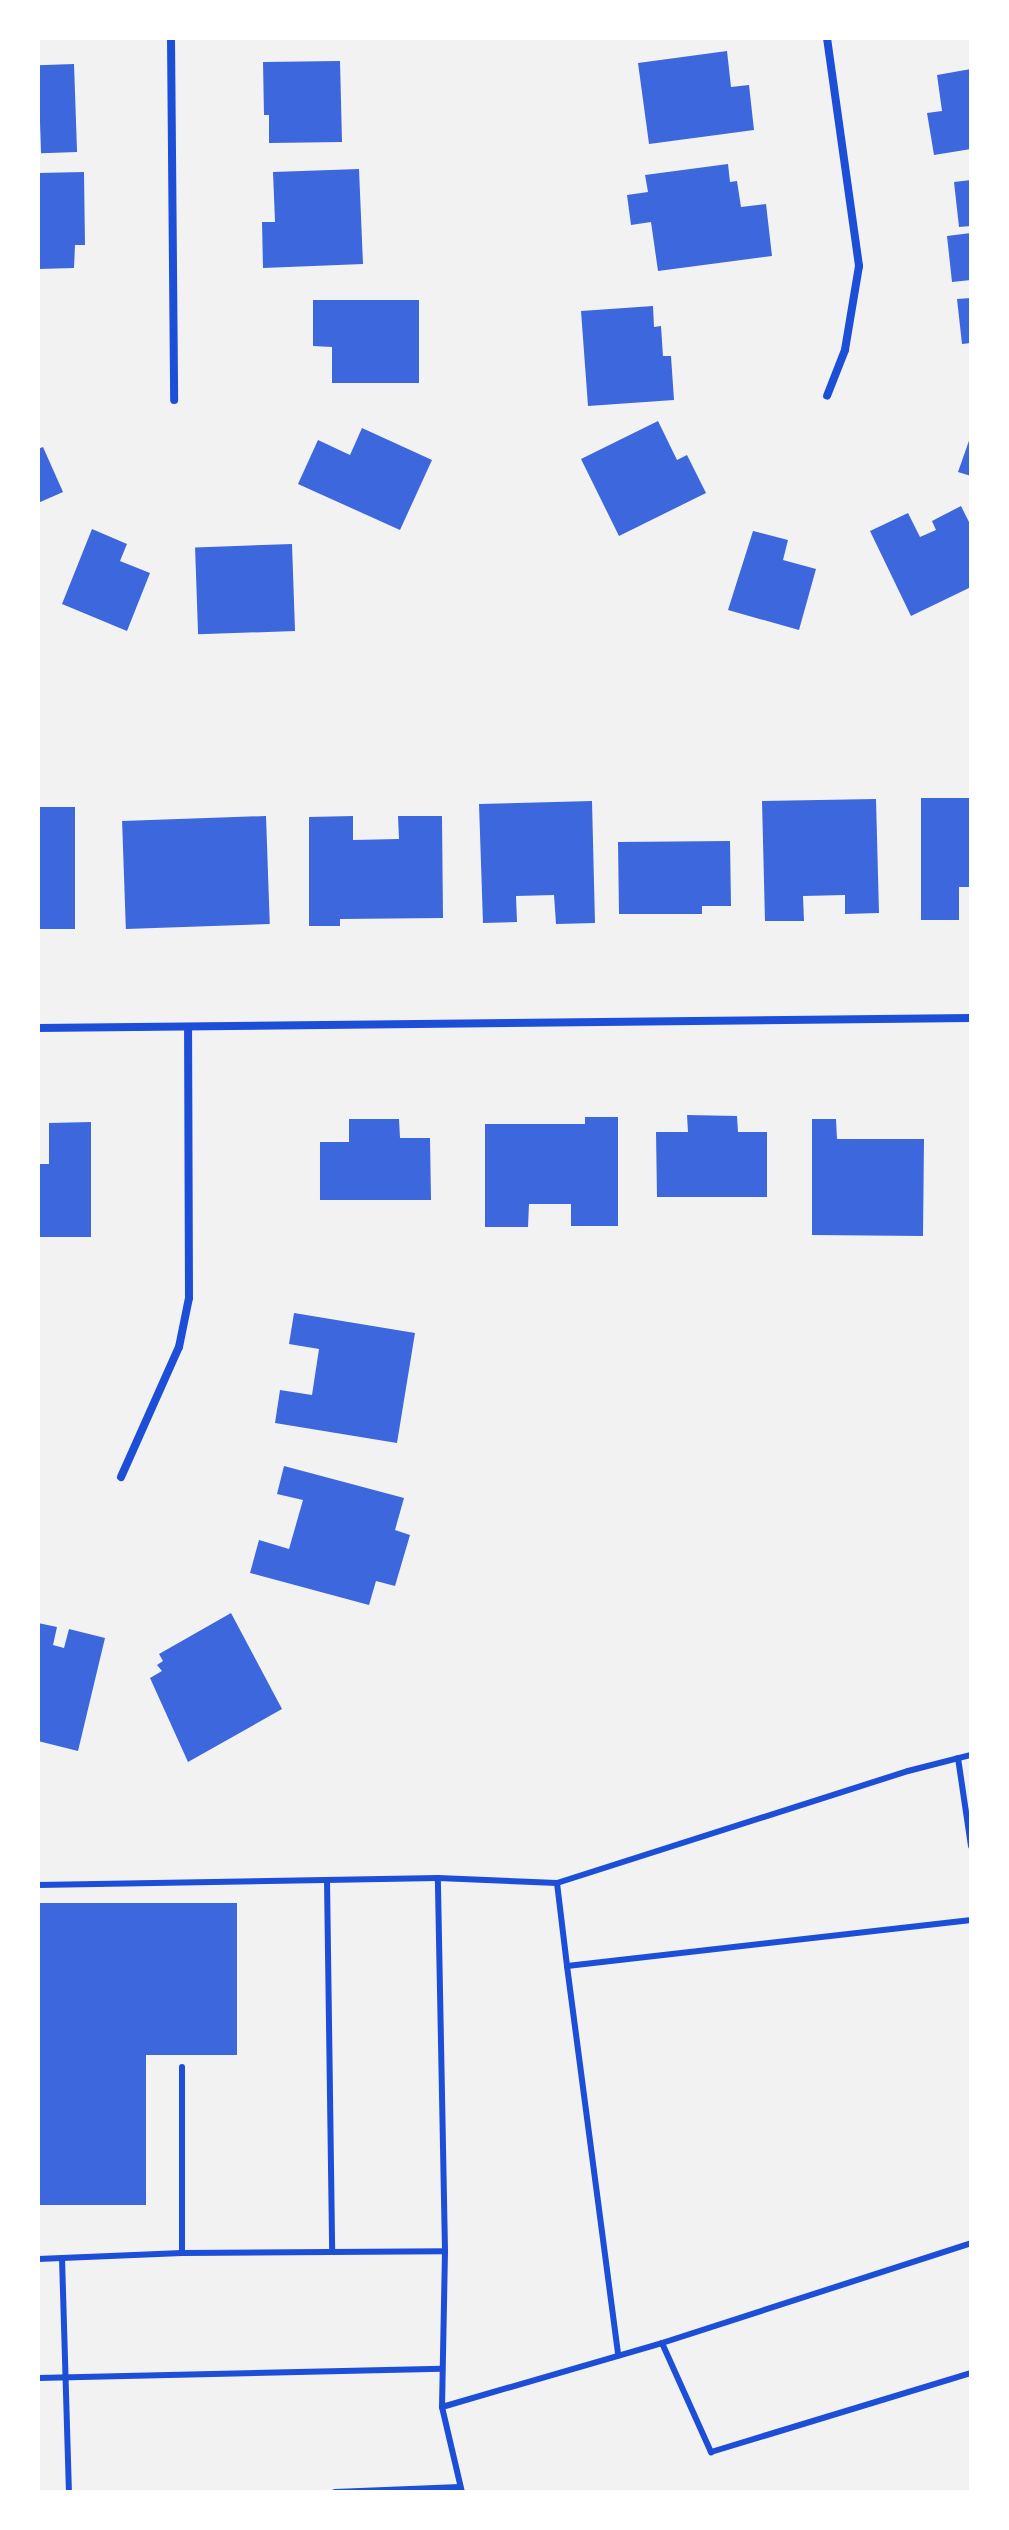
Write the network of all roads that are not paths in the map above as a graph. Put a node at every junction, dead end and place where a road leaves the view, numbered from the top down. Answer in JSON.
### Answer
{"nodes":[{"id":1,"x":171,"y":38,"type":"edge"},
{"id":2,"x":827,"y":38,"type":"edge"},
{"id":3,"x":827,"y":396,"type":"dead end"},
{"id":4,"x":174,"y":400,"type":"dead end"},
{"id":5,"x":971,"y":1018,"type":"edge"},
{"id":6,"x":38,"y":1028,"type":"edge"},
{"id":7,"x":188,"y":1028,"type":"junction"},
{"id":8,"x":121,"y":1477,"type":"dead end"},
{"id":9,"x":971,"y":1755,"type":"edge"},
{"id":10,"x":958,"y":1758,"type":"junction"},
{"id":11,"x":971,"y":1846,"type":"edge"},
{"id":12,"x":438,"y":1878,"type":"junction"},
{"id":13,"x":327,"y":1880,"type":"junction"},
{"id":14,"x":557,"y":1883,"type":"junction"},
{"id":15,"x":38,"y":1885,"type":"edge"},
{"id":16,"x":971,"y":1920,"type":"edge"},
{"id":17,"x":567,"y":1966,"type":"junction"},
{"id":18,"x":182,"y":2067,"type":"dead end"},
{"id":19,"x":971,"y":2243,"type":"edge"},
{"id":20,"x":445,"y":2251,"type":"junction"},
{"id":21,"x":332,"y":2252,"type":"junction"},
{"id":22,"x":182,"y":2253,"type":"junction"},
{"id":23,"x":62,"y":2258,"type":"junction"},
{"id":24,"x":38,"y":2259,"type":"edge"},
{"id":25,"x":662,"y":2343,"type":"junction"},
{"id":26,"x":618,"y":2356,"type":"junction"},
{"id":27,"x":442,"y":2369,"type":"junction"},
{"id":28,"x":971,"y":2373,"type":"edge"},
{"id":29,"x":66,"y":2377,"type":"junction"},
{"id":30,"x":38,"y":2378,"type":"edge"},
{"id":31,"x":442,"y":2407,"type":"junction"},
{"id":32,"x":461,"y":2490,"type":"edge"},
{"id":33,"x":69,"y":2492,"type":"edge"},
{"id":34,"x":335,"y":2492,"type":"edge"}],
"edges":[{"from":1,"to":4,"type":"street"},
{"from":2,"to":3,"type":"street"},
{"from":5,"to":7,"type":"street"},
{"from":6,"to":7,"type":"street"},
{"from":7,"to":8,"type":"street"},
{"from":9,"to":10,"type":"lane"},
{"from":10,"to":11,"type":"lane"},
{"from":10,"to":14,"type":"lane"},
{"from":12,"to":13,"type":"lane"},
{"from":12,"to":14,"type":"lane"},
{"from":12,"to":20,"type":"lane"},
{"from":13,"to":15,"type":"lane"},
{"from":13,"to":21,"type":"lane"},
{"from":14,"to":17,"type":"lane"},
{"from":16,"to":17,"type":"lane"},
{"from":17,"to":26,"type":"lane"},
{"from":18,"to":22,"type":"lane"},
{"from":19,"to":25,"type":"lane"},
{"from":20,"to":21,"type":"lane"},
{"from":20,"to":27,"type":"lane"},
{"from":21,"to":22,"type":"lane"},
{"from":22,"to":23,"type":"lane"},
{"from":23,"to":24,"type":"lane"},
{"from":23,"to":29,"type":"lane"},
{"from":25,"to":26,"type":"lane"},
{"from":25,"to":28,"type":"lane"},
{"from":26,"to":31,"type":"lane"},
{"from":27,"to":29,"type":"lane"},
{"from":27,"to":31,"type":"lane"},
{"from":29,"to":30,"type":"lane"},
{"from":29,"to":33,"type":"lane"},
{"from":31,"to":32,"type":"lane"},
{"from":32,"to":34,"type":"lane"}]}
